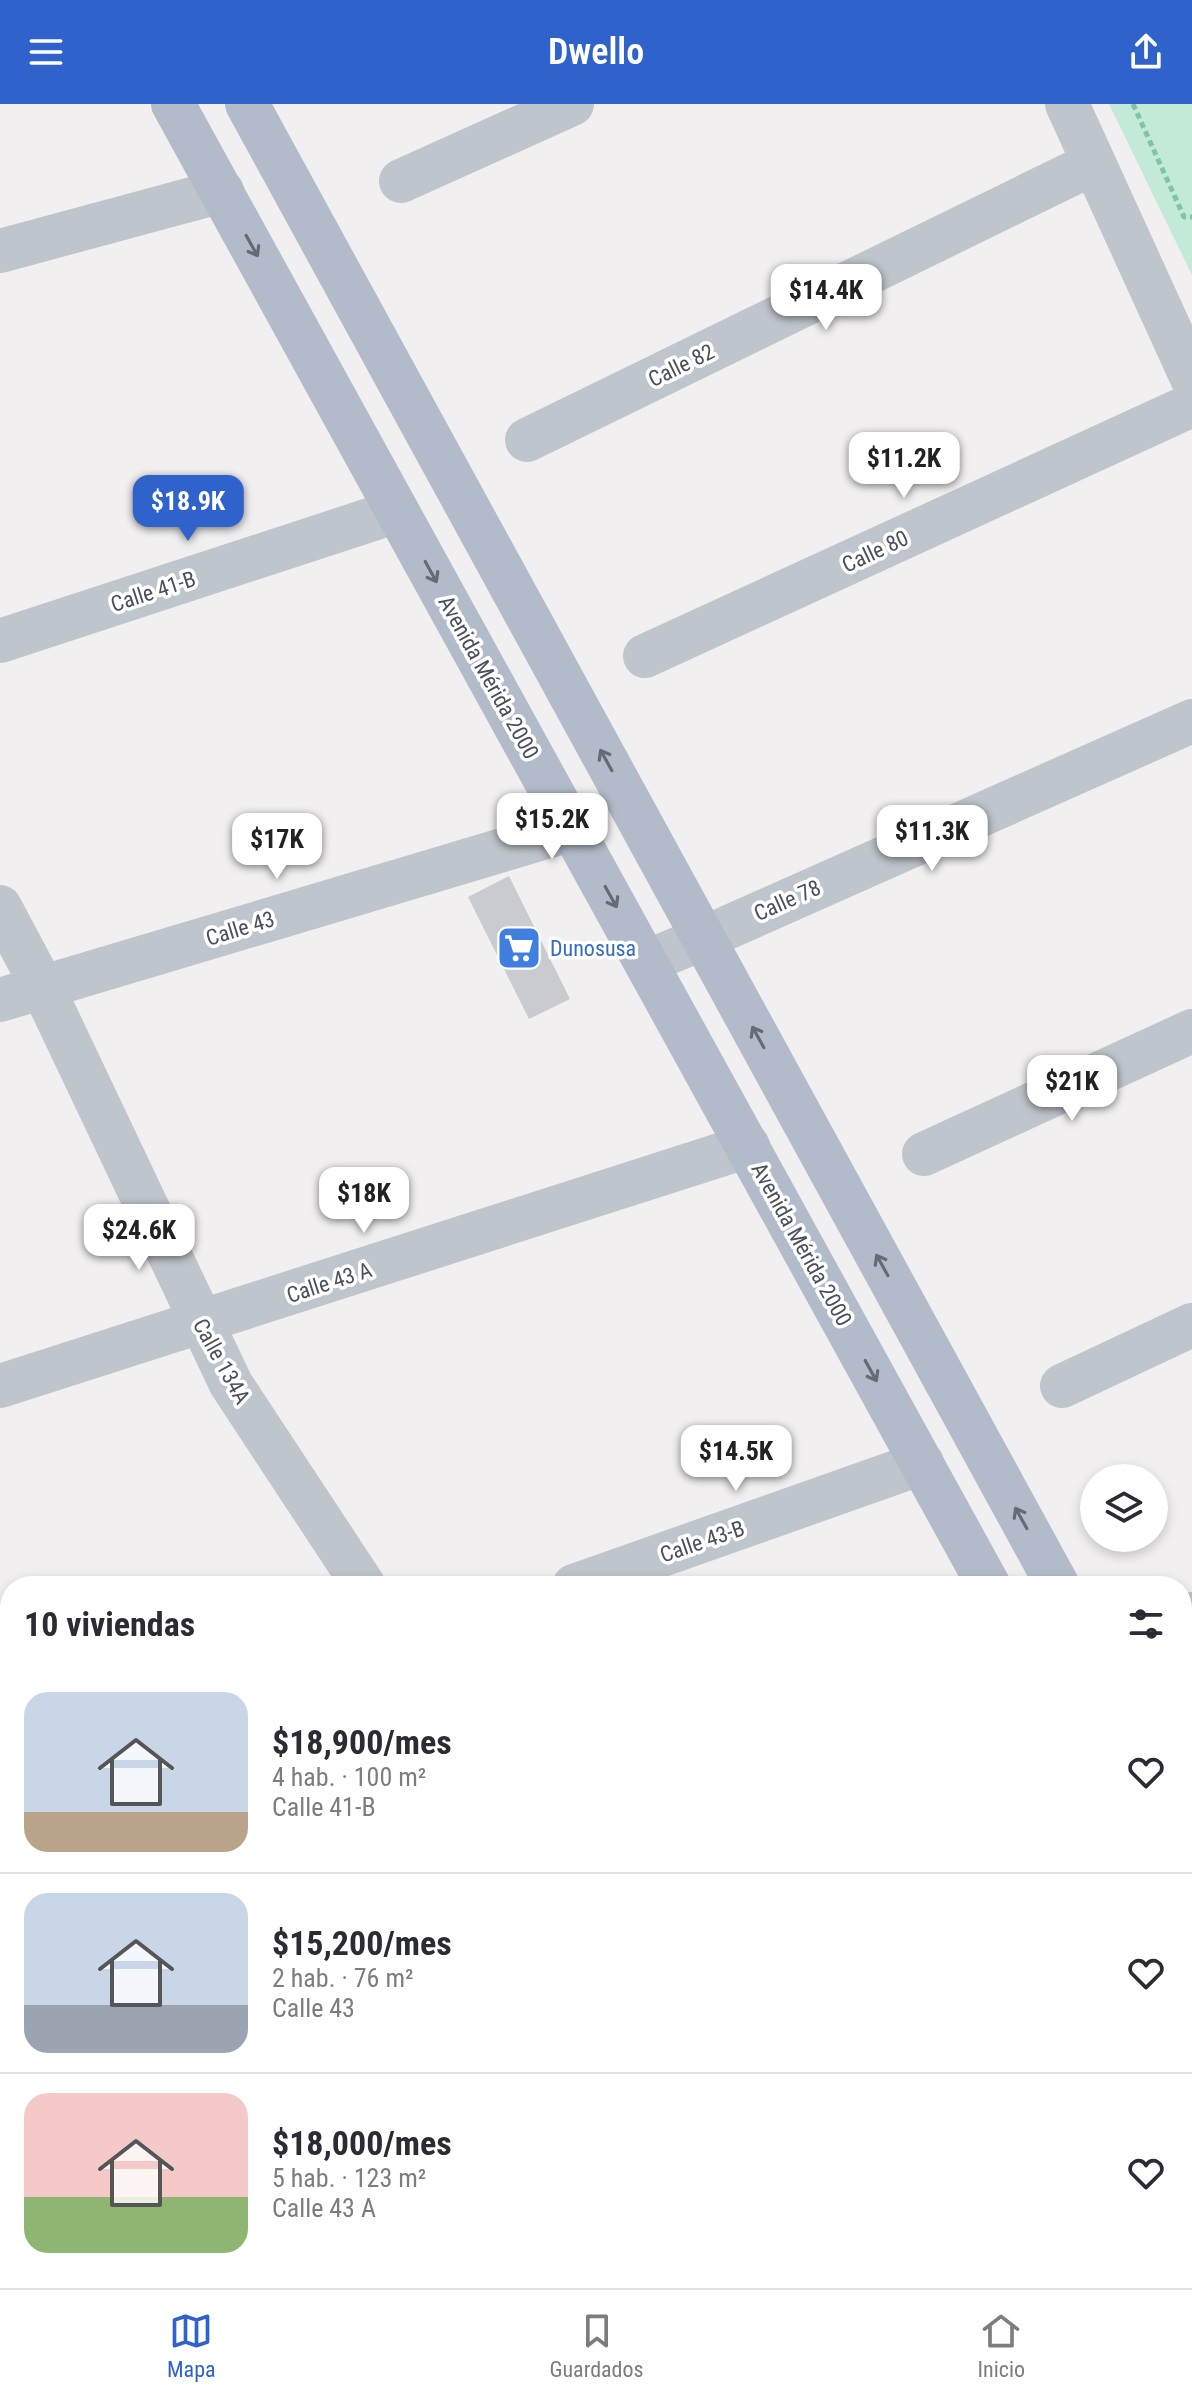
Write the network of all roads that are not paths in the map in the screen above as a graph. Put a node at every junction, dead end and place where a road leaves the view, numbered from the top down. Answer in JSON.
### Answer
{"nodes":[{"id":1,"x":173,"y":104,"type":"edge"},
{"id":2,"x":247,"y":104,"type":"edge"},
{"id":3,"x":572,"y":104,"type":"edge"},
{"id":4,"x":1067,"y":104,"type":"edge"},
{"id":5,"x":1094,"y":163,"type":"junction"},
{"id":6,"x":401,"y":181,"type":"dead end"},
{"id":7,"x":222,"y":191,"type":"junction"},
{"id":8,"x":0,"y":251,"type":"edge"},
{"id":9,"x":1192,"y":378,"type":"edge"},
{"id":10,"x":1192,"y":405,"type":"edge"},
{"id":11,"x":527,"y":440,"type":"dead end"},
{"id":12,"x":397,"y":511,"type":"junction"},
{"id":13,"x":0,"y":641,"type":"edge"},
{"id":14,"x":645,"y":656,"type":"dead end"},
{"id":15,"x":1192,"y":721,"type":"edge"},
{"id":16,"x":573,"y":829,"type":"junction"},
{"id":17,"x":0,"y":907,"type":"edge"},
{"id":18,"x":704,"y":938,"type":"junction"},
{"id":19,"x":646,"y":962,"type":"junction"},
{"id":20,"x":42,"y":986,"type":"junction"},
{"id":21,"x":0,"y":1000,"type":"edge"},
{"id":22,"x":1192,"y":1031,"type":"edge"},
{"id":23,"x":748,"y":1146,"type":"junction"},
{"id":24,"x":924,"y":1154,"type":"dead end"},
{"id":25,"x":200,"y":1323,"type":"junction"},
{"id":26,"x":1192,"y":1325,"type":"edge"},
{"id":27,"x":0,"y":1386,"type":"edge"},
{"id":28,"x":1062,"y":1386,"type":"dead end"},
{"id":29,"x":922,"y":1463,"type":"junction"},
{"id":30,"x":357,"y":1576,"type":"edge"},
{"id":31,"x":602,"y":1576,"type":"edge"},
{"id":32,"x":984,"y":1576,"type":"edge"},
{"id":33,"x":1053,"y":1576,"type":"edge"}],
"edges":[{"from":1,"to":7,"type":"main road","name":"Avenida Mérida 2000"},
{"from":18,"to":2,"type":"main road","one_way":true},
{"from":3,"to":6,"type":"street"},
{"from":4,"to":5,"type":"street"},
{"from":5,"to":9,"type":"street"},
{"from":5,"to":11,"type":"street","name":"Calle 82"},
{"from":7,"to":8,"type":"street"},
{"from":7,"to":12,"type":"main road","name":"Avenida Mérida 2000","one_way":true},
{"from":10,"to":14,"type":"street","name":"Calle 80"},
{"from":12,"to":13,"type":"street","name":"Calle 41-B"},
{"from":12,"to":16,"type":"main road","name":"Avenida Mérida 2000","one_way":true},
{"from":15,"to":18,"type":"street","name":"Calle 78"},
{"from":16,"to":19,"type":"main road","name":"Avenida Mérida 2000","one_way":true},
{"from":16,"to":20,"type":"street","name":"Calle 43"},
{"from":17,"to":20,"type":"street","name":"Calle 134A"},
{"from":18,"to":19,"type":"street","name":"Calle 78"},
{"from":33,"to":18,"type":"main road","one_way":true},
{"from":19,"to":23,"type":"main road","name":"Avenida Mérida 2000"},
{"from":20,"to":21,"type":"street","name":"Calle 43"},
{"from":20,"to":25,"type":"street","name":"Calle 134A"},
{"from":22,"to":24,"type":"street"},
{"from":23,"to":25,"type":"street","name":"Calle 43 A"},
{"from":23,"to":29,"type":"main road","name":"Avenida Mérida 2000","one_way":true},
{"from":25,"to":27,"type":"street","name":"Calle 43 A"},
{"from":25,"to":30,"type":"street","name":"Calle 134A"},
{"from":26,"to":28,"type":"street"},
{"from":29,"to":31,"type":"street","name":"Calle 43-B"},
{"from":29,"to":32,"type":"main road","name":"Avenida Mérida 2000"}]}
